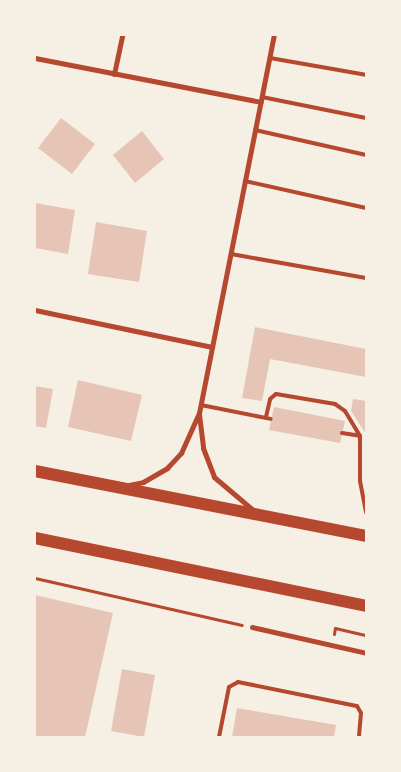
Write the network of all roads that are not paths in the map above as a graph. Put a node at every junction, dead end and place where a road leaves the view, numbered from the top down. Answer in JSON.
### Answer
{"nodes":[{"id":1,"x":122,"y":35,"type":"edge"},
{"id":2,"x":274,"y":35,"type":"edge"},
{"id":3,"x":35,"y":58,"type":"edge"},
{"id":4,"x":270,"y":58,"type":"junction"},
{"id":5,"x":114,"y":74,"type":"junction"},
{"id":6,"x":366,"y":75,"type":"edge"},
{"id":7,"x":261,"y":99,"type":"junction"},
{"id":8,"x":366,"y":118,"type":"edge"},
{"id":9,"x":255,"y":130,"type":"junction"},
{"id":10,"x":366,"y":155,"type":"edge"},
{"id":11,"x":245,"y":181,"type":"junction"},
{"id":12,"x":366,"y":208,"type":"edge"},
{"id":13,"x":231,"y":254,"type":"junction"},
{"id":14,"x":366,"y":278,"type":"edge"},
{"id":15,"x":35,"y":310,"type":"edge"},
{"id":16,"x":212,"y":347,"type":"junction"},
{"id":17,"x":201,"y":405,"type":"junction"},
{"id":18,"x":199,"y":413,"type":"junction"},
{"id":19,"x":266,"y":418,"type":"junction"},
{"id":20,"x":272,"y":419,"type":"dead end"},
{"id":21,"x":342,"y":433,"type":"dead end"},
{"id":22,"x":360,"y":436,"type":"junction"},
{"id":23,"x":35,"y":471,"type":"edge"},
{"id":24,"x":119,"y":488,"type":"junction"},
{"id":25,"x":366,"y":512,"type":"edge"},
{"id":26,"x":261,"y":516,"type":"junction"},
{"id":27,"x":366,"y":536,"type":"edge"},
{"id":28,"x":35,"y":538,"type":"edge"},
{"id":29,"x":366,"y":606,"type":"edge"},
{"id":30,"x":252,"y":627,"type":"road end"},
{"id":31,"x":366,"y":654,"type":"edge"},
{"id":32,"x":219,"y":737,"type":"edge"},
{"id":33,"x":359,"y":737,"type":"edge"}],
"edges":[{"from":1,"to":5,"type":"street"},
{"from":2,"to":4,"type":"street"},
{"from":3,"to":5,"type":"street"},
{"from":4,"to":6,"type":"lane"},
{"from":4,"to":7,"type":"street"},
{"from":5,"to":7,"type":"street"},
{"from":7,"to":8,"type":"lane"},
{"from":7,"to":9,"type":"street"},
{"from":9,"to":10,"type":"lane"},
{"from":9,"to":11,"type":"street"},
{"from":11,"to":12,"type":"lane"},
{"from":11,"to":13,"type":"street"},
{"from":13,"to":14,"type":"lane"},
{"from":13,"to":16,"type":"street"},
{"from":15,"to":16,"type":"street"},
{"from":16,"to":17,"type":"street"},
{"from":17,"to":18,"type":"street"},
{"from":17,"to":19,"type":"lane"},
{"from":18,"to":24,"type":"street"},
{"from":18,"to":26,"type":"street"},
{"from":19,"to":20,"type":"lane"},
{"from":19,"to":22,"type":"lane"},
{"from":21,"to":22,"type":"lane"},
{"from":22,"to":25,"type":"lane"},
{"from":23,"to":24,"type":"main road"},
{"from":24,"to":26,"type":"main road"},
{"from":26,"to":27,"type":"main road"},
{"from":28,"to":29,"type":"main road"},
{"from":30,"to":31,"type":"street"},
{"from":32,"to":33,"type":"lane"}]}
